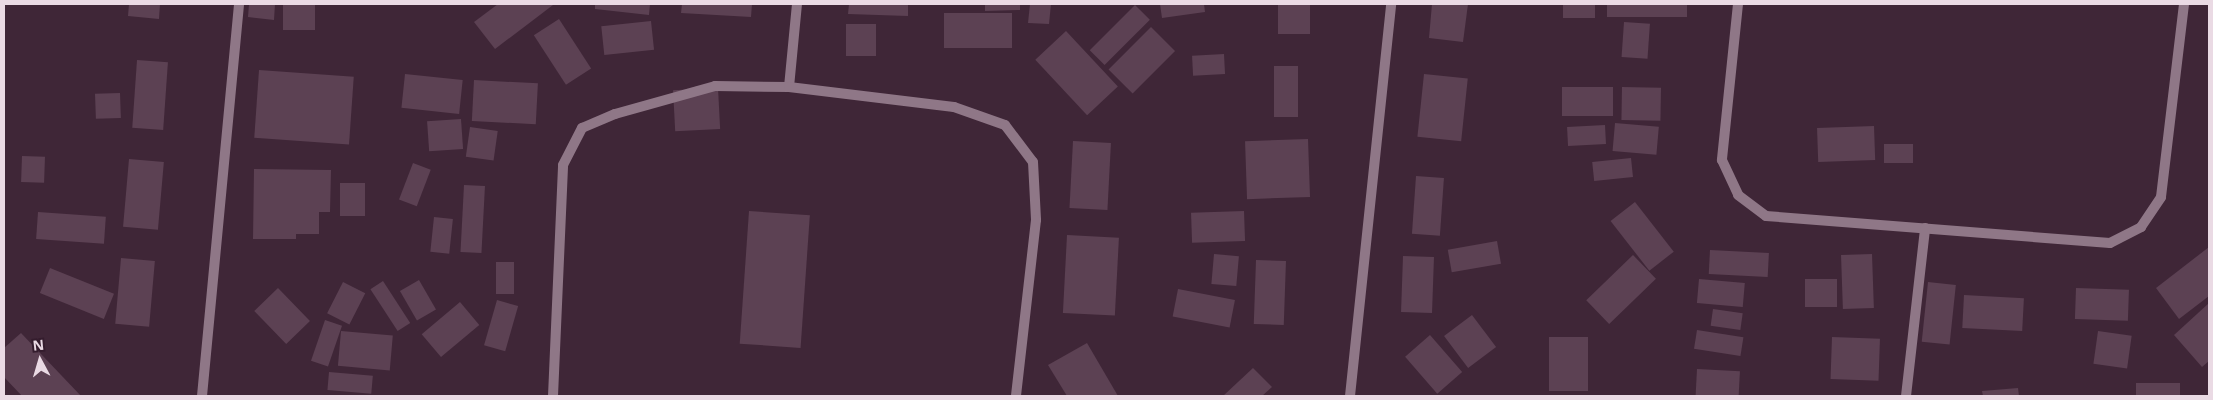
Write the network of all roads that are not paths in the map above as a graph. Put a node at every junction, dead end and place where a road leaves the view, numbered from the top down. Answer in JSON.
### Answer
{"nodes":[{"id":1,"x":239,"y":4,"type":"edge"},
{"id":2,"x":797,"y":4,"type":"edge"},
{"id":3,"x":1391,"y":4,"type":"edge"},
{"id":4,"x":1738,"y":4,"type":"edge"},
{"id":5,"x":2184,"y":4,"type":"edge"},
{"id":6,"x":788,"y":87,"type":"junction"},
{"id":7,"x":1925,"y":228,"type":"junction"},
{"id":8,"x":202,"y":396,"type":"edge"},
{"id":9,"x":553,"y":396,"type":"edge"},
{"id":10,"x":1016,"y":396,"type":"edge"},
{"id":11,"x":1350,"y":396,"type":"edge"},
{"id":12,"x":1906,"y":396,"type":"edge"}],
"edges":[{"from":1,"to":8,"type":"street"},
{"from":2,"to":6,"type":"street"},
{"from":3,"to":11,"type":"street"},
{"from":4,"to":7,"type":"street"},
{"from":5,"to":7,"type":"street"},
{"from":6,"to":9,"type":"street"},
{"from":6,"to":10,"type":"street"},
{"from":7,"to":12,"type":"street"}]}
